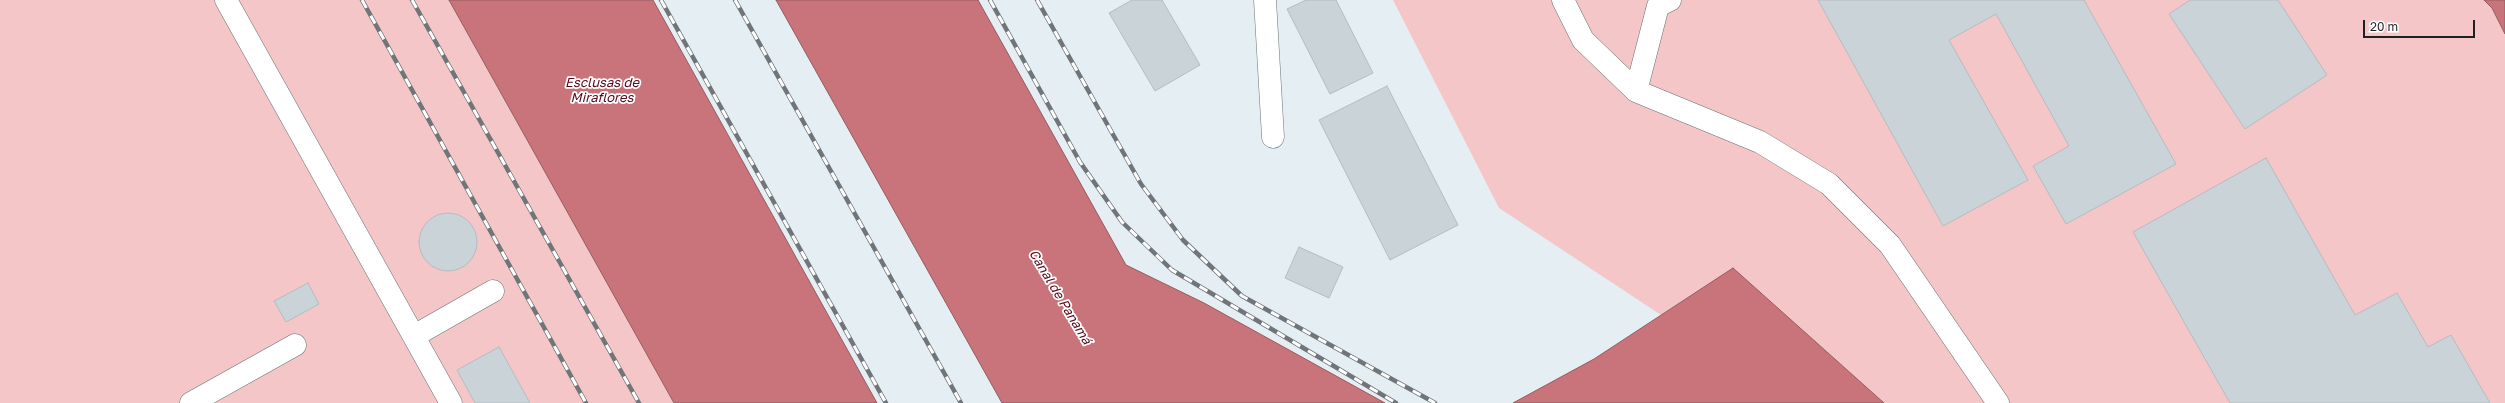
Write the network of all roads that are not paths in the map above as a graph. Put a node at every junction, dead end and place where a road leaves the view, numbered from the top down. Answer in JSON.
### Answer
{"nodes":[{"id":1,"x":226,"y":0,"type":"edge"},
{"id":2,"x":1266,"y":0,"type":"edge"},
{"id":3,"x":1563,"y":0,"type":"edge"},
{"id":4,"x":1670,"y":0,"type":"edge"},
{"id":5,"x":1636,"y":91,"type":"junction"},
{"id":6,"x":1274,"y":137,"type":"dead end"},
{"id":7,"x":493,"y":291,"type":"dead end"},
{"id":8,"x":414,"y":336,"type":"junction"},
{"id":9,"x":295,"y":345,"type":"dead end"},
{"id":10,"x":191,"y":403,"type":"edge"},
{"id":11,"x":452,"y":403,"type":"edge"},
{"id":12,"x":1998,"y":403,"type":"edge"}],
"edges":[{"from":1,"to":8,"type":"lane"},
{"from":2,"to":6,"type":"lane"},
{"from":3,"to":5,"type":"lane"},
{"from":4,"to":5,"type":"lane"},
{"from":5,"to":12,"type":"lane"},
{"from":7,"to":8,"type":"lane"},
{"from":8,"to":11,"type":"lane"},
{"from":9,"to":10,"type":"lane"}]}
